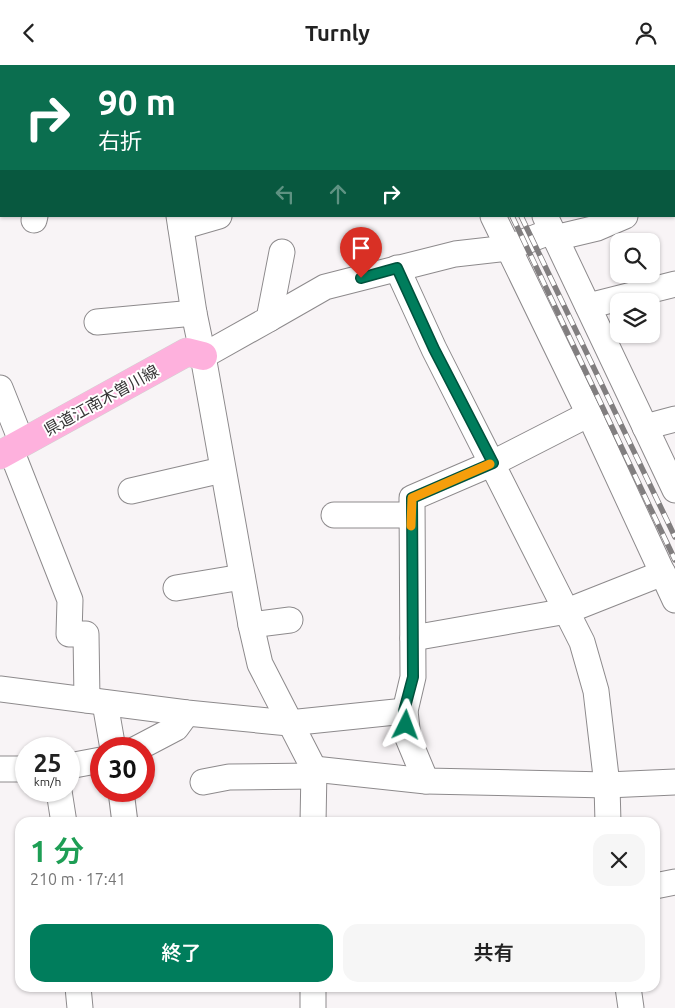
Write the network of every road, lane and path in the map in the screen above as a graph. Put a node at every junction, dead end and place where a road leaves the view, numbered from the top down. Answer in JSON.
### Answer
{"nodes":[{"id":1,"x":211,"y":217,"type":"edge"},
{"id":2,"x":493,"y":217,"type":"edge"},
{"id":3,"x":623,"y":217,"type":"edge"},
{"id":4,"x":180,"y":221,"type":"edge"},
{"id":5,"x":551,"y":228,"type":"edge"},
{"id":6,"x":508,"y":248,"type":"junction"},
{"id":7,"x":282,"y":252,"type":"dead end"},
{"id":8,"x":397,"y":268,"type":"junction"},
{"id":9,"x":675,"y":284,"type":"edge"},
{"id":10,"x":588,"y":307,"type":"junction"},
{"id":11,"x":194,"y":313,"type":"junction"},
{"id":12,"x":269,"y":319,"type":"junction"},
{"id":13,"x":97,"y":322,"type":"dead end"},
{"id":14,"x":203,"y":356,"type":"junction"},
{"id":15,"x":0,"y":388,"type":"edge"},
{"id":16,"x":589,"y":414,"type":"junction"},
{"id":17,"x":675,"y":419,"type":"edge"},
{"id":18,"x":645,"y":427,"type":"junction"},
{"id":19,"x":11,"y":449,"type":"edge"},
{"id":20,"x":493,"y":463,"type":"junction"},
{"id":21,"x":222,"y":470,"type":"junction"},
{"id":22,"x":675,"y":490,"type":"edge"},
{"id":23,"x":131,"y":491,"type":"dead end"},
{"id":24,"x":334,"y":515,"type":"dead end"},
{"id":25,"x":411,"y":515,"type":"junction"},
{"id":26,"x":663,"y":573,"type":"junction"},
{"id":27,"x":242,"y":577,"type":"junction"},
{"id":28,"x":176,"y":588,"type":"dead end"},
{"id":29,"x":675,"y":600,"type":"edge"},
{"id":30,"x":567,"y":611,"type":"junction"},
{"id":31,"x":290,"y":621,"type":"dead end"},
{"id":32,"x":251,"y":625,"type":"junction"},
{"id":33,"x":414,"y":639,"type":"junction"},
{"id":34,"x":0,"y":689,"type":"edge"},
{"id":35,"x":96,"y":702,"type":"junction"},
{"id":36,"x":404,"y":711,"type":"junction"},
{"id":37,"x":187,"y":713,"type":"junction"},
{"id":38,"x":289,"y":723,"type":"junction"},
{"id":39,"x":109,"y":737,"type":"edge"},
{"id":40,"x":155,"y":739,"type":"edge"},
{"id":41,"x":0,"y":769,"type":"edge"},
{"id":42,"x":15,"y":769,"type":"edge"},
{"id":43,"x":314,"y":773,"type":"junction"},
{"id":44,"x":426,"y":781,"type":"junction"},
{"id":45,"x":675,"y":781,"type":"edge"},
{"id":46,"x":203,"y":782,"type":"dead end"},
{"id":47,"x":607,"y":785,"type":"junction"},
{"id":48,"x":61,"y":802,"type":"edge"},
{"id":49,"x":122,"y":802,"type":"edge"},
{"id":50,"x":63,"y":817,"type":"edge"},
{"id":51,"x":124,"y":817,"type":"edge"},
{"id":52,"x":313,"y":817,"type":"edge"},
{"id":53,"x":608,"y":817,"type":"edge"},
{"id":54,"x":675,"y":882,"type":"edge"},
{"id":55,"x":660,"y":885,"type":"edge"},
{"id":56,"x":78,"y":992,"type":"edge"},
{"id":57,"x":312,"y":992,"type":"edge"},
{"id":58,"x":629,"y":992,"type":"edge"},
{"id":59,"x":80,"y":1008,"type":"edge"},
{"id":60,"x":313,"y":1008,"type":"edge"},
{"id":61,"x":632,"y":1008,"type":"edge"}],
"edges":[{"from":1,"to":4,"type":"street"},
{"from":2,"to":6,"type":"street"},
{"from":3,"to":5,"type":"street"},
{"from":4,"to":11,"type":"street"},
{"from":5,"to":6,"type":"street"},
{"from":5,"to":10,"type":"street"},
{"from":6,"to":8,"type":"street"},
{"from":6,"to":16,"type":"street"},
{"from":7,"to":12,"type":"street"},
{"from":8,"to":12,"type":"street"},
{"from":8,"to":20,"type":"street"},
{"from":9,"to":10,"type":"street"},
{"from":10,"to":18,"type":"street"},
{"from":11,"to":13,"type":"street"},
{"from":11,"to":14,"type":"street"},
{"from":12,"to":14,"type":"street"},
{"from":14,"to":19,"type":"main road","name":"県道江南木曽川線"},
{"from":14,"to":21,"type":"street"},
{"from":15,"to":19,"type":"street"},
{"from":16,"to":20,"type":"street"},
{"from":16,"to":26,"type":"street"},
{"from":17,"to":18,"type":"street"},
{"from":18,"to":22,"type":"street"},
{"from":19,"to":35,"type":"street"},
{"from":20,"to":25,"type":"street"},
{"from":20,"to":30,"type":"street"},
{"from":21,"to":23,"type":"street"},
{"from":21,"to":27,"type":"street"},
{"from":24,"to":25,"type":"street"},
{"from":25,"to":33,"type":"street"},
{"from":26,"to":29,"type":"street"},
{"from":26,"to":30,"type":"street"},
{"from":27,"to":28,"type":"street"},
{"from":27,"to":32,"type":"street"},
{"from":30,"to":33,"type":"street"},
{"from":30,"to":47,"type":"street"},
{"from":31,"to":32,"type":"street"},
{"from":32,"to":38,"type":"street"},
{"from":33,"to":36,"type":"street"},
{"from":34,"to":35,"type":"street"},
{"from":35,"to":37,"type":"street"},
{"from":35,"to":39,"type":"street"},
{"from":36,"to":38,"type":"street"},
{"from":36,"to":44,"type":"street"},
{"from":37,"to":38,"type":"street"},
{"from":37,"to":40,"type":"street"},
{"from":38,"to":43,"type":"street"},
{"from":41,"to":42,"type":"street"},
{"from":43,"to":44,"type":"street"},
{"from":43,"to":46,"type":"street"},
{"from":43,"to":52,"type":"street"},
{"from":44,"to":47,"type":"street"},
{"from":45,"to":47,"type":"street"},
{"from":47,"to":53,"type":"street"},
{"from":48,"to":50,"type":"street"},
{"from":49,"to":51,"type":"street"},
{"from":54,"to":55,"type":"street"},
{"from":56,"to":59,"type":"street"},
{"from":57,"to":60,"type":"street"},
{"from":58,"to":61,"type":"street"}]}
